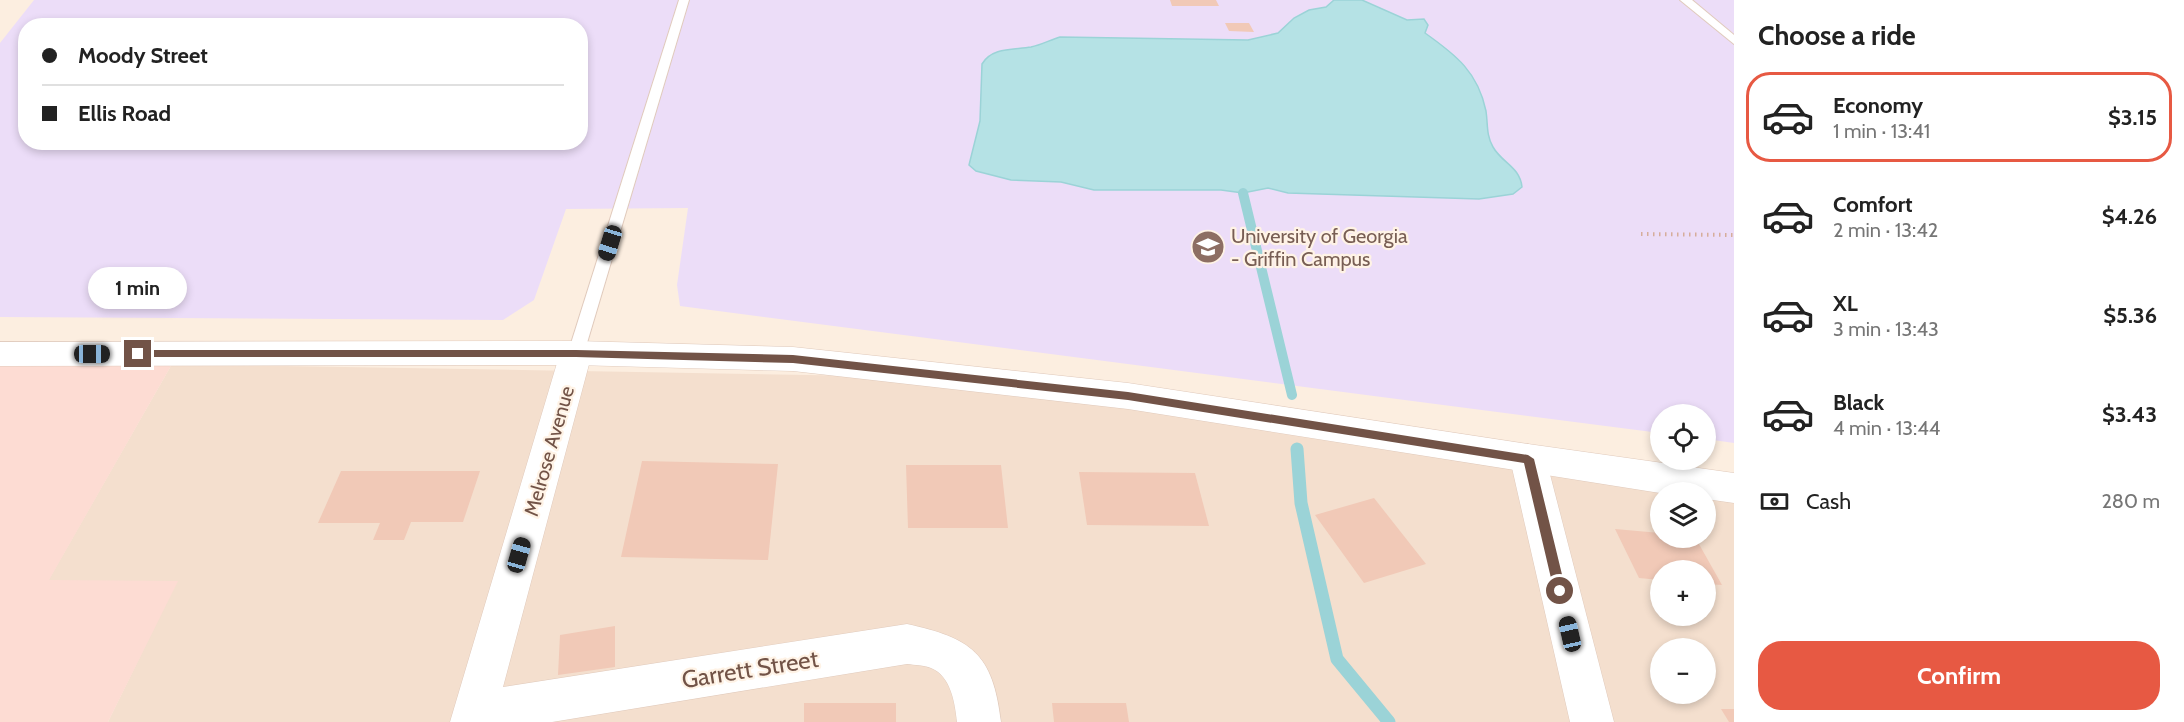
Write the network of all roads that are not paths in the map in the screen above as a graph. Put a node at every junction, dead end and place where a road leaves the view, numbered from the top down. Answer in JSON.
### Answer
{"nodes":[{"id":1,"x":684,"y":0,"type":"edge"},
{"id":2,"x":1685,"y":0,"type":"edge"},
{"id":3,"x":1734,"y":41,"type":"edge"},
{"id":4,"x":576,"y":353,"type":"junction"},
{"id":5,"x":0,"y":354,"type":"edge"},
{"id":6,"x":1528,"y":459,"type":"junction"},
{"id":7,"x":1734,"y":488,"type":"edge"},
{"id":8,"x":474,"y":717,"type":"edge"},
{"id":9,"x":979,"y":722,"type":"edge"},
{"id":10,"x":1592,"y":722,"type":"edge"}],
"edges":[{"from":1,"to":4,"type":"lane"},
{"from":2,"to":3,"type":"lane"},
{"from":4,"to":5,"type":"street"},
{"from":4,"to":6,"type":"street"},
{"from":4,"to":8,"type":"street","name":"Melrose Avenue"},
{"from":6,"to":7,"type":"street"},
{"from":6,"to":10,"type":"street"},
{"from":8,"to":9,"type":"street","name":"Garrett Street"}]}
